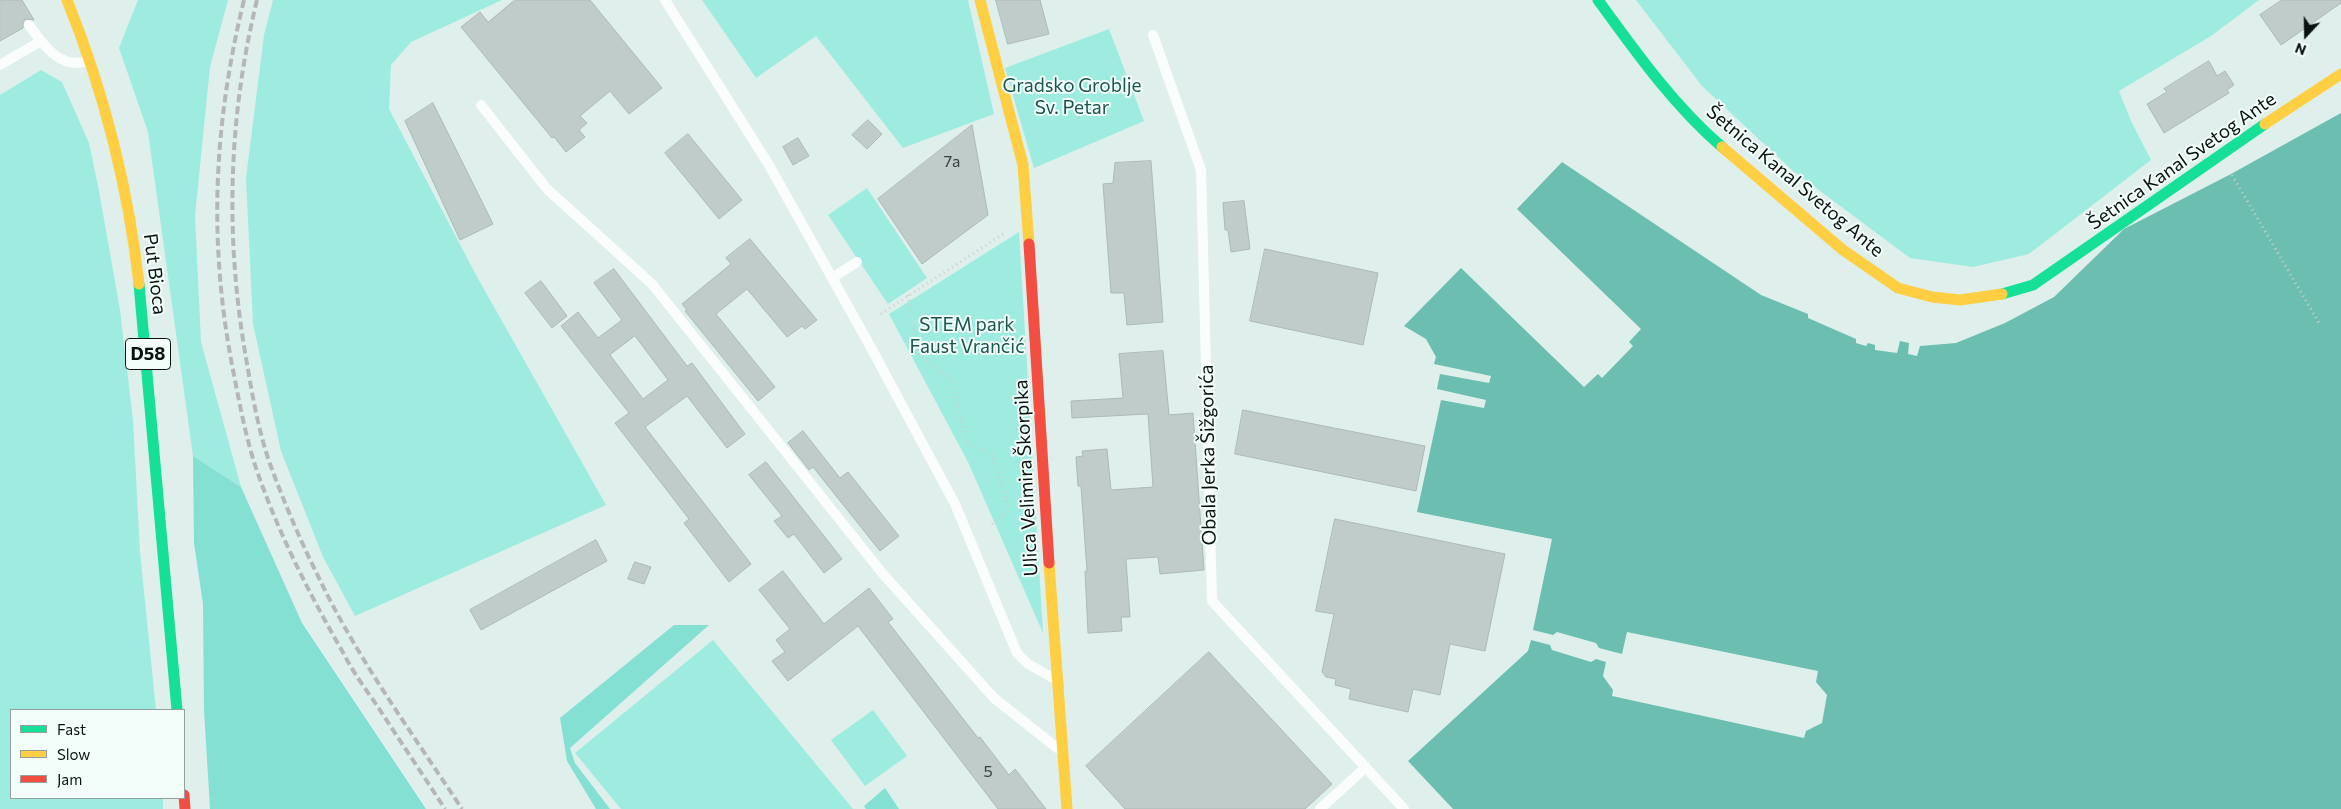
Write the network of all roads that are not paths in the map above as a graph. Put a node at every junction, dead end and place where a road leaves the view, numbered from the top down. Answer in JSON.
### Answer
{"nodes":[{"id":1,"x":67,"y":0,"type":"edge"},
{"id":2,"x":665,"y":0,"type":"edge"},
{"id":3,"x":980,"y":0,"type":"edge"},
{"id":4,"x":1598,"y":0,"type":"edge"},
{"id":5,"x":29,"y":25,"type":"dead end"},
{"id":6,"x":1153,"y":35,"type":"dead end"},
{"id":7,"x":41,"y":41,"type":"junction"},
{"id":8,"x":91,"y":59,"type":"junction"},
{"id":9,"x":0,"y":65,"type":"edge"},
{"id":10,"x":2341,"y":74,"type":"edge"},
{"id":11,"x":481,"y":105,"type":"dead end"},
{"id":12,"x":857,"y":262,"type":"dead end"},
{"id":13,"x":832,"y":278,"type":"junction"},
{"id":14,"x":1056,"y":679,"type":"junction"},
{"id":15,"x":177,"y":709,"type":"edge"},
{"id":16,"x":1061,"y":751,"type":"junction"},
{"id":17,"x":1366,"y":767,"type":"junction"},
{"id":18,"x":1067,"y":809,"type":"edge"},
{"id":19,"x":1320,"y":809,"type":"edge"},
{"id":20,"x":1404,"y":809,"type":"edge"}],
"edges":[{"from":1,"to":8,"type":"street","name":"Put Bioca","number":"D58"},
{"from":2,"to":13,"type":"lane"},
{"from":3,"to":14,"type":"street","name":"Ulica Velimira Škorpika"},
{"from":4,"to":10,"type":"street","name":"Šetnica Kanal Svetog Ante"},
{"from":5,"to":7,"type":"lane"},
{"from":6,"to":17,"type":"lane","name":"Obala Jerka Šižgorića"},
{"from":7,"to":8,"type":"lane"},
{"from":7,"to":9,"type":"lane"},
{"from":8,"to":15,"type":"street","name":"Put Bioca","number":"D58"},
{"from":11,"to":16,"type":"lane"},
{"from":12,"to":13,"type":"lane"},
{"from":13,"to":14,"type":"lane"},
{"from":14,"to":16,"type":"street","name":"Ulica Velimira Škorpika"},
{"from":16,"to":18,"type":"street","name":"Ulica Velimira Škorpika"},
{"from":17,"to":19,"type":"lane"},
{"from":17,"to":20,"type":"lane","name":"Obala Jerka Šižgorića"}]}
